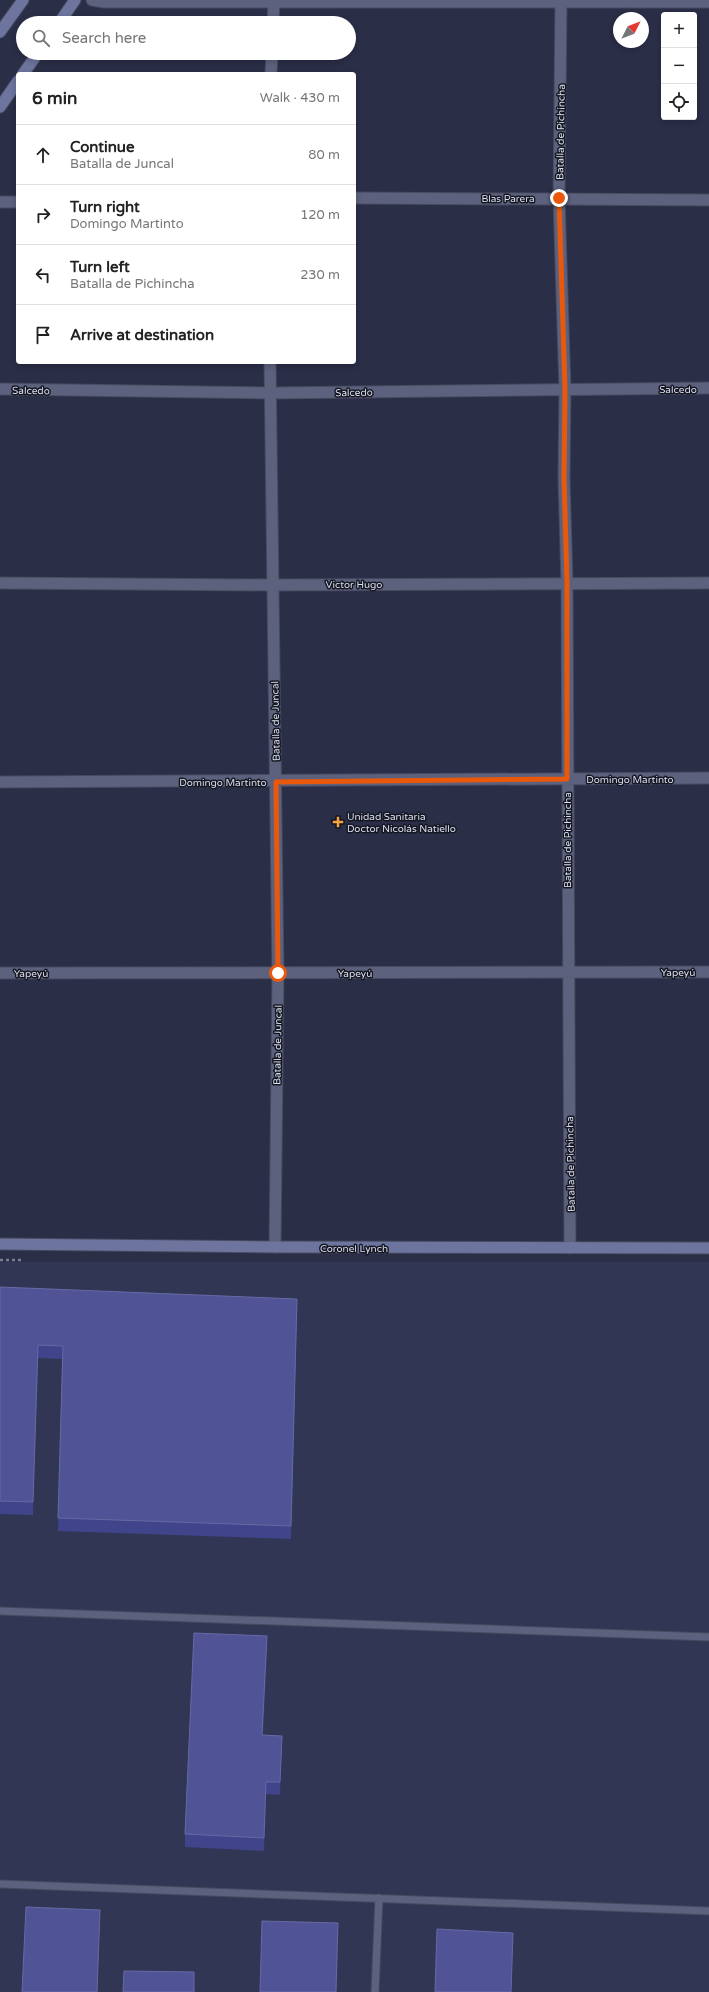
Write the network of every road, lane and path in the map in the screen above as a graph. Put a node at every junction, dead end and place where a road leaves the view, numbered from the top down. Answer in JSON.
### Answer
{"nodes":[{"id":1,"x":22,"y":0,"type":"edge"},
{"id":2,"x":75,"y":0,"type":"edge"},
{"id":3,"x":92,"y":0,"type":"edge"},
{"id":4,"x":561,"y":0,"type":"edge"},
{"id":5,"x":274,"y":1,"type":"edge"},
{"id":6,"x":709,"y":2,"type":"edge"},
{"id":7,"x":64,"y":16,"type":"edge"},
{"id":8,"x":273,"y":16,"type":"edge"},
{"id":9,"x":1,"y":28,"type":"edge"},
{"id":10,"x":33,"y":60,"type":"edge"},
{"id":11,"x":272,"y":60,"type":"edge"},
{"id":12,"x":24,"y":72,"type":"edge"},
{"id":13,"x":271,"y":72,"type":"edge"},
{"id":14,"x":16,"y":85,"type":"edge"},
{"id":15,"x":0,"y":107,"type":"edge"},
{"id":16,"x":356,"y":198,"type":"edge"},
{"id":17,"x":559,"y":198,"type":"junction"},
{"id":18,"x":709,"y":200,"type":"edge"},
{"id":19,"x":0,"y":202,"type":"edge"},
{"id":20,"x":16,"y":202,"type":"edge"},
{"id":21,"x":270,"y":364,"type":"edge"},
{"id":22,"x":709,"y":388,"type":"edge"},
{"id":23,"x":0,"y":389,"type":"edge"},
{"id":24,"x":565,"y":390,"type":"junction"},
{"id":25,"x":271,"y":393,"type":"junction"},
{"id":26,"x":0,"y":583,"type":"edge"},
{"id":27,"x":567,"y":583,"type":"junction"},
{"id":28,"x":709,"y":583,"type":"edge"},
{"id":29,"x":273,"y":585,"type":"junction"},
{"id":30,"x":709,"y":778,"type":"edge"},
{"id":31,"x":567,"y":779,"type":"junction"},
{"id":32,"x":0,"y":782,"type":"edge"},
{"id":33,"x":276,"y":782,"type":"junction"},
{"id":34,"x":568,"y":972,"type":"junction"},
{"id":35,"x":709,"y":972,"type":"edge"},
{"id":36,"x":278,"y":973,"type":"junction"},
{"id":37,"x":0,"y":974,"type":"edge"},
{"id":38,"x":0,"y":1244,"type":"edge"},
{"id":39,"x":275,"y":1247,"type":"junction"},
{"id":40,"x":570,"y":1248,"type":"junction"},
{"id":41,"x":709,"y":1248,"type":"edge"},
{"id":42,"x":0,"y":1611,"type":"edge"},
{"id":43,"x":709,"y":1637,"type":"edge"},
{"id":44,"x":0,"y":1884,"type":"edge"},
{"id":45,"x":379,"y":1898,"type":"junction"},
{"id":46,"x":709,"y":1910,"type":"edge"},
{"id":47,"x":375,"y":1992,"type":"edge"}],
"edges":[{"from":1,"to":9,"type":"main road"},
{"from":2,"to":7,"type":"main road"},
{"from":3,"to":5,"type":"street"},
{"from":4,"to":5,"type":"street"},
{"from":4,"to":6,"type":"street"},
{"from":4,"to":17,"type":"street","name":"Batalla de Pichincha"},
{"from":5,"to":8,"type":"street"},
{"from":10,"to":12,"type":"main road"},
{"from":11,"to":13,"type":"street"},
{"from":14,"to":15,"type":"main road"},
{"from":16,"to":17,"type":"street","name":"Blas Parera"},
{"from":17,"to":18,"type":"street","name":"Blas Parera"},
{"from":17,"to":24,"type":"street","name":"Batalla de Pichincha"},
{"from":19,"to":20,"type":"street"},
{"from":21,"to":25,"type":"street","name":"Batalla de Juncal"},
{"from":22,"to":24,"type":"street","name":"Salcedo"},
{"from":23,"to":25,"type":"street","name":"Salcedo"},
{"from":24,"to":25,"type":"street","name":"Salcedo"},
{"from":24,"to":27,"type":"street","name":"Batalla de Pichincha"},
{"from":25,"to":29,"type":"street","name":"Batalla de Juncal"},
{"from":26,"to":29,"type":"street","name":"Victor Hugo"},
{"from":27,"to":28,"type":"street","name":"Victor Hugo"},
{"from":27,"to":29,"type":"street","name":"Victor Hugo"},
{"from":27,"to":31,"type":"street","name":"Batalla de Pichincha"},
{"from":29,"to":33,"type":"street","name":"Batalla de Juncal"},
{"from":30,"to":31,"type":"street","name":"Domingo Martinto"},
{"from":31,"to":33,"type":"street","name":"Domingo Martinto"},
{"from":31,"to":34,"type":"street","name":"Batalla de Pichincha"},
{"from":32,"to":33,"type":"street","name":"Domingo Martinto"},
{"from":33,"to":36,"type":"street","name":"Batalla de Juncal"},
{"from":34,"to":35,"type":"street","name":"Yapeyú"},
{"from":34,"to":36,"type":"street","name":"Yapeyú"},
{"from":34,"to":40,"type":"street","name":"Batalla de Pichincha"},
{"from":36,"to":37,"type":"street","name":"Yapeyú"},
{"from":36,"to":39,"type":"street","name":"Batalla de Juncal"},
{"from":38,"to":39,"type":"main road","name":"Coronel Lynch"},
{"from":39,"to":40,"type":"main road","name":"Coronel Lynch"},
{"from":40,"to":41,"type":"main road","name":"Coronel Lynch"},
{"from":42,"to":43,"type":"lane"},
{"from":44,"to":45,"type":"lane"},
{"from":45,"to":46,"type":"lane"},
{"from":45,"to":47,"type":"lane"}]}
